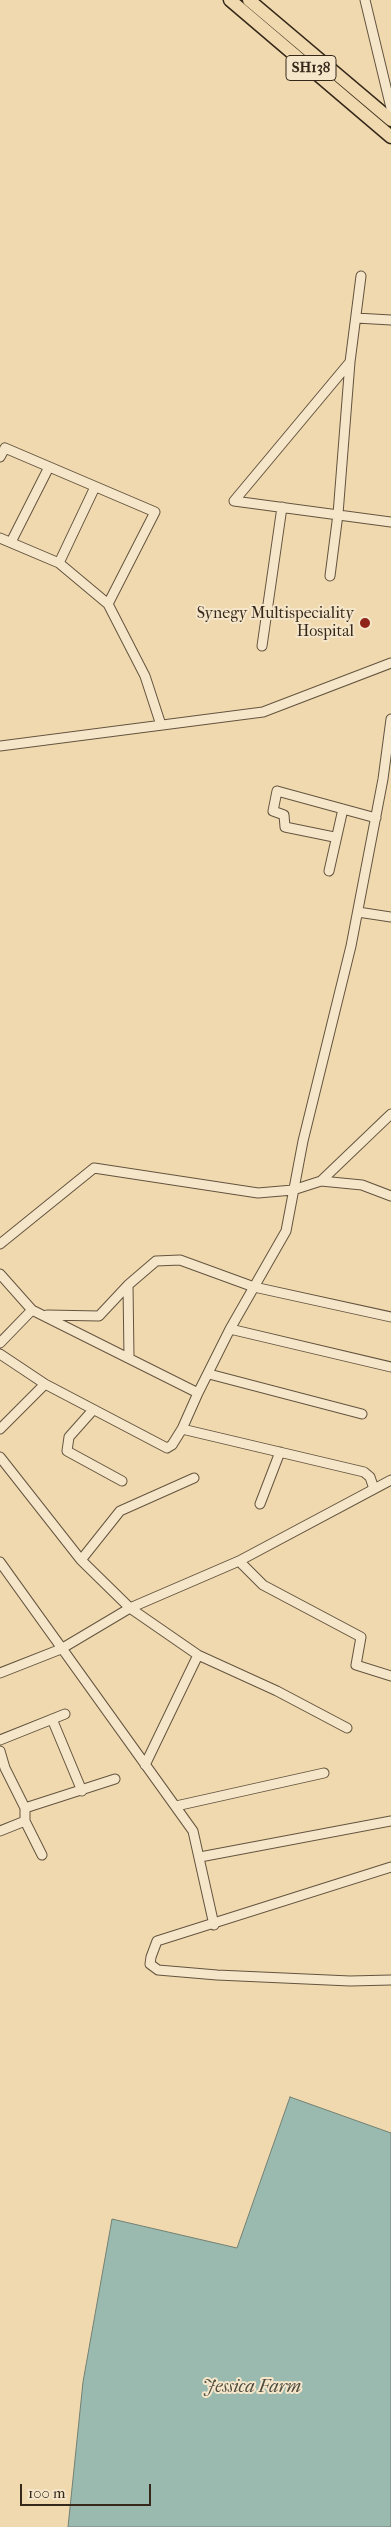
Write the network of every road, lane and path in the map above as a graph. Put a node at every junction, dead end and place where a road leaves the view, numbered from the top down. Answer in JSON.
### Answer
{"nodes":[{"id":1,"x":230,"y":0,"type":"edge"},
{"id":2,"x":250,"y":0,"type":"edge"},
{"id":3,"x":365,"y":0,"type":"edge"},
{"id":4,"x":391,"y":108,"type":"edge"},
{"id":5,"x":391,"y":120,"type":"edge"},
{"id":6,"x":391,"y":137,"type":"edge"},
{"id":7,"x":361,"y":276,"type":"dead end"},
{"id":8,"x":356,"y":318,"type":"junction"},
{"id":9,"x":391,"y":320,"type":"edge"},
{"id":10,"x":350,"y":362,"type":"junction"},
{"id":11,"x":3,"y":447,"type":"edge"},
{"id":12,"x":0,"y":457,"type":"edge"},
{"id":13,"x":49,"y":467,"type":"junction"},
{"id":14,"x":95,"y":487,"type":"junction"},
{"id":15,"x":282,"y":507,"type":"junction"},
{"id":16,"x":338,"y":514,"type":"junction"},
{"id":17,"x":391,"y":522,"type":"edge"},
{"id":18,"x":0,"y":538,"type":"edge"},
{"id":19,"x":11,"y":542,"type":"junction"},
{"id":20,"x":59,"y":563,"type":"junction"},
{"id":21,"x":330,"y":576,"type":"dead end"},
{"id":22,"x":108,"y":604,"type":"junction"},
{"id":23,"x":262,"y":646,"type":"dead end"},
{"id":24,"x":391,"y":663,"type":"edge"},
{"id":25,"x":391,"y":719,"type":"edge"},
{"id":26,"x":161,"y":725,"type":"junction"},
{"id":27,"x":0,"y":746,"type":"edge"},
{"id":28,"x":343,"y":810,"type":"junction"},
{"id":29,"x":376,"y":818,"type":"junction"},
{"id":30,"x":334,"y":836,"type":"dead end"},
{"id":31,"x":329,"y":871,"type":"dead end"},
{"id":32,"x":358,"y":912,"type":"junction"},
{"id":33,"x":391,"y":917,"type":"edge"},
{"id":34,"x":391,"y":1114,"type":"edge"},
{"id":35,"x":321,"y":1181,"type":"junction"},
{"id":36,"x":294,"y":1190,"type":"junction"},
{"id":37,"x":391,"y":1196,"type":"edge"},
{"id":38,"x":0,"y":1244,"type":"edge"},
{"id":39,"x":0,"y":1274,"type":"edge"},
{"id":40,"x":128,"y":1285,"type":"junction"},
{"id":41,"x":254,"y":1287,"type":"junction"},
{"id":42,"x":32,"y":1310,"type":"junction"},
{"id":43,"x":42,"y":1315,"type":"junction"},
{"id":44,"x":391,"y":1317,"type":"edge"},
{"id":45,"x":230,"y":1329,"type":"junction"},
{"id":46,"x":0,"y":1342,"type":"edge"},
{"id":47,"x":0,"y":1354,"type":"edge"},
{"id":48,"x":129,"y":1358,"type":"junction"},
{"id":49,"x":391,"y":1367,"type":"edge"},
{"id":50,"x":208,"y":1374,"type":"junction"},
{"id":51,"x":45,"y":1384,"type":"junction"},
{"id":52,"x":198,"y":1393,"type":"junction"},
{"id":53,"x":93,"y":1410,"type":"junction"},
{"id":54,"x":362,"y":1414,"type":"dead end"},
{"id":55,"x":182,"y":1428,"type":"junction"},
{"id":56,"x":0,"y":1429,"type":"edge"},
{"id":57,"x":280,"y":1452,"type":"junction"},
{"id":58,"x":0,"y":1458,"type":"edge"},
{"id":59,"x":194,"y":1478,"type":"dead end"},
{"id":60,"x":391,"y":1480,"type":"edge"},
{"id":61,"x":122,"y":1481,"type":"dead end"},
{"id":62,"x":374,"y":1489,"type":"junction"},
{"id":63,"x":260,"y":1504,"type":"dead end"},
{"id":64,"x":81,"y":1560,"type":"junction"},
{"id":65,"x":239,"y":1560,"type":"junction"},
{"id":66,"x":0,"y":1562,"type":"edge"},
{"id":67,"x":130,"y":1608,"type":"junction"},
{"id":68,"x":61,"y":1649,"type":"junction"},
{"id":69,"x":198,"y":1655,"type":"junction"},
{"id":70,"x":0,"y":1673,"type":"edge"},
{"id":71,"x":391,"y":1676,"type":"edge"},
{"id":72,"x":65,"y":1714,"type":"dead end"},
{"id":73,"x":52,"y":1718,"type":"junction"},
{"id":74,"x":347,"y":1728,"type":"dead end"},
{"id":75,"x":0,"y":1740,"type":"edge"},
{"id":76,"x":0,"y":1751,"type":"edge"},
{"id":77,"x":145,"y":1765,"type":"junction"},
{"id":78,"x":3,"y":1769,"type":"edge"},
{"id":79,"x":324,"y":1773,"type":"dead end"},
{"id":80,"x":115,"y":1779,"type":"dead end"},
{"id":81,"x":82,"y":1791,"type":"junction"},
{"id":82,"x":176,"y":1806,"type":"junction"},
{"id":83,"x":25,"y":1808,"type":"junction"},
{"id":84,"x":25,"y":1820,"type":"junction"},
{"id":85,"x":391,"y":1820,"type":"edge"},
{"id":86,"x":0,"y":1831,"type":"edge"},
{"id":87,"x":42,"y":1855,"type":"dead end"},
{"id":88,"x":200,"y":1857,"type":"junction"},
{"id":89,"x":391,"y":1867,"type":"edge"},
{"id":90,"x":214,"y":1925,"type":"junction"},
{"id":91,"x":391,"y":1980,"type":"edge"}],
"edges":[{"from":1,"to":6,"type":"highway","number":"SH138"},
{"from":2,"to":5,"type":"highway"},
{"from":3,"to":4,"type":"street"},
{"from":7,"to":8,"type":"street"},
{"from":8,"to":9,"type":"street"},
{"from":8,"to":10,"type":"street"},
{"from":10,"to":15,"type":"street"},
{"from":10,"to":16,"type":"street"},
{"from":11,"to":12,"type":"street"},
{"from":11,"to":13,"type":"street"},
{"from":13,"to":14,"type":"street"},
{"from":13,"to":19,"type":"street"},
{"from":14,"to":20,"type":"street"},
{"from":14,"to":22,"type":"street"},
{"from":15,"to":16,"type":"street"},
{"from":15,"to":23,"type":"street"},
{"from":16,"to":17,"type":"street"},
{"from":16,"to":21,"type":"street"},
{"from":18,"to":19,"type":"street"},
{"from":19,"to":20,"type":"street"},
{"from":20,"to":22,"type":"street"},
{"from":22,"to":26,"type":"street"},
{"from":24,"to":26,"type":"street"},
{"from":25,"to":29,"type":"street"},
{"from":26,"to":27,"type":"street"},
{"from":28,"to":29,"type":"street"},
{"from":28,"to":30,"type":"street"},
{"from":28,"to":31,"type":"street"},
{"from":29,"to":32,"type":"street"},
{"from":32,"to":33,"type":"street"},
{"from":32,"to":36,"type":"street"},
{"from":34,"to":35,"type":"street"},
{"from":35,"to":36,"type":"street"},
{"from":35,"to":37,"type":"street"},
{"from":36,"to":38,"type":"street"},
{"from":36,"to":41,"type":"street"},
{"from":39,"to":42,"type":"street"},
{"from":40,"to":41,"type":"street"},
{"from":40,"to":43,"type":"street"},
{"from":40,"to":48,"type":"street"},
{"from":41,"to":44,"type":"street"},
{"from":41,"to":45,"type":"street"},
{"from":42,"to":43,"type":"street"},
{"from":42,"to":46,"type":"street"},
{"from":43,"to":48,"type":"street"},
{"from":45,"to":49,"type":"street"},
{"from":45,"to":50,"type":"street"},
{"from":47,"to":51,"type":"street"},
{"from":48,"to":52,"type":"street"},
{"from":50,"to":52,"type":"street"},
{"from":50,"to":54,"type":"street"},
{"from":51,"to":53,"type":"street"},
{"from":51,"to":56,"type":"street"},
{"from":52,"to":55,"type":"street"},
{"from":53,"to":55,"type":"street"},
{"from":53,"to":61,"type":"street"},
{"from":55,"to":57,"type":"street"},
{"from":57,"to":62,"type":"street"},
{"from":57,"to":63,"type":"street"},
{"from":58,"to":64,"type":"street"},
{"from":59,"to":64,"type":"street"},
{"from":60,"to":62,"type":"street"},
{"from":62,"to":65,"type":"street"},
{"from":64,"to":67,"type":"street"},
{"from":65,"to":67,"type":"street"},
{"from":65,"to":71,"type":"street"},
{"from":66,"to":68,"type":"street"},
{"from":67,"to":68,"type":"street"},
{"from":67,"to":69,"type":"street"},
{"from":68,"to":70,"type":"street"},
{"from":68,"to":77,"type":"street"},
{"from":69,"to":74,"type":"street"},
{"from":69,"to":77,"type":"street"},
{"from":72,"to":73,"type":"street"},
{"from":73,"to":75,"type":"street"},
{"from":73,"to":81,"type":"street"},
{"from":76,"to":78,"type":"street"},
{"from":77,"to":82,"type":"street"},
{"from":78,"to":83,"type":"street"},
{"from":79,"to":82,"type":"street"},
{"from":80,"to":81,"type":"street"},
{"from":81,"to":83,"type":"street"},
{"from":82,"to":88,"type":"street"},
{"from":83,"to":84,"type":"street"},
{"from":84,"to":86,"type":"street"},
{"from":84,"to":87,"type":"street"},
{"from":85,"to":88,"type":"street"},
{"from":88,"to":90,"type":"street"},
{"from":89,"to":90,"type":"street"},
{"from":90,"to":91,"type":"street"}]}
